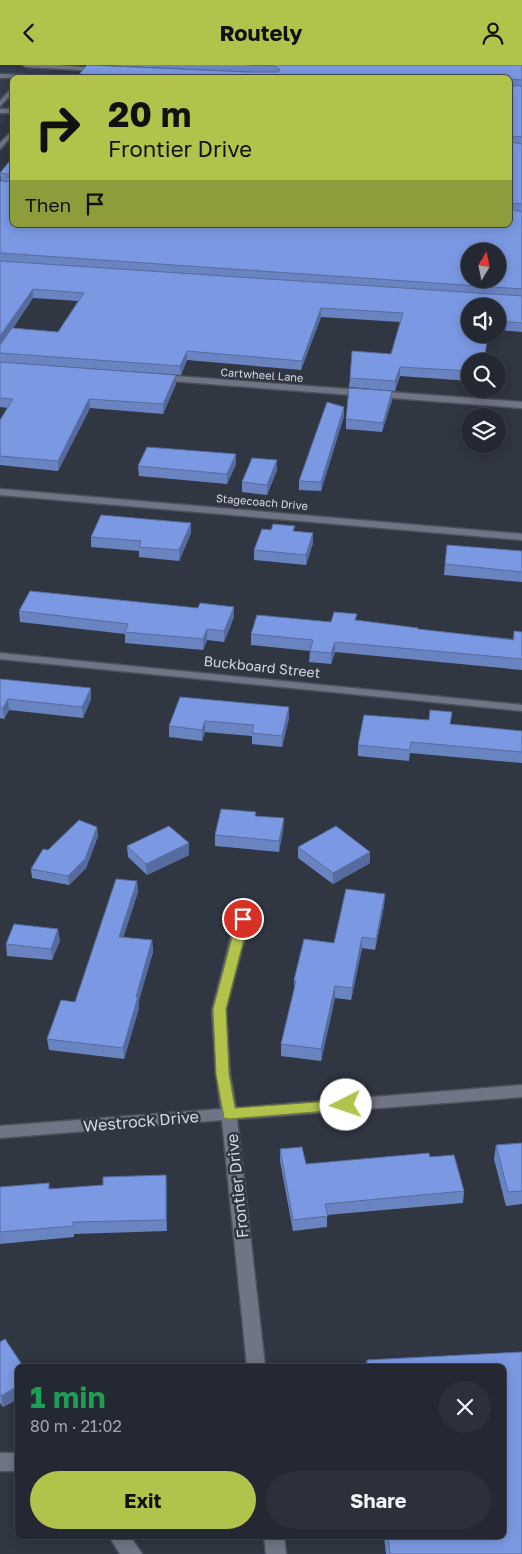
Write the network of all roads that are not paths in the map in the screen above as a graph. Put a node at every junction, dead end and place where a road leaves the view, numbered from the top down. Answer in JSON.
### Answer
{"nodes":[{"id":1,"x":26,"y":65,"type":"edge"},
{"id":2,"x":70,"y":68,"type":"edge"},
{"id":3,"x":110,"y":69,"type":"edge"},
{"id":4,"x":10,"y":93,"type":"edge"},
{"id":5,"x":0,"y":104,"type":"edge"},
{"id":6,"x":10,"y":135,"type":"edge"},
{"id":7,"x":0,"y":147,"type":"edge"},
{"id":8,"x":148,"y":377,"type":"edge"},
{"id":9,"x":522,"y":405,"type":"edge"},
{"id":10,"x":0,"y":492,"type":"edge"},
{"id":11,"x":522,"y":537,"type":"edge"},
{"id":12,"x":0,"y":656,"type":"edge"},
{"id":13,"x":522,"y":708,"type":"edge"},
{"id":14,"x":243,"y":919,"type":"dead end"},
{"id":15,"x":522,"y":1091,"type":"edge"},
{"id":16,"x":229,"y":1114,"type":"junction"},
{"id":17,"x":0,"y":1132,"type":"edge"},
{"id":18,"x":256,"y":1364,"type":"edge"},
{"id":19,"x":15,"y":1462,"type":"edge"},
{"id":20,"x":0,"y":1463,"type":"edge"},
{"id":21,"x":120,"y":1539,"type":"edge"},
{"id":22,"x":274,"y":1539,"type":"edge"},
{"id":23,"x":132,"y":1554,"type":"edge"},
{"id":24,"x":276,"y":1554,"type":"edge"}],
"edges":[{"from":1,"to":2,"type":"street"},
{"from":2,"to":3,"type":"street"},
{"from":4,"to":5,"type":"lane"},
{"from":6,"to":7,"type":"street"},
{"from":8,"to":9,"type":"street","name":"Cartwheel Lane"},
{"from":10,"to":11,"type":"street","name":"Stagecoach Drive"},
{"from":12,"to":13,"type":"street","name":"Buckboard Street"},
{"from":14,"to":16,"type":"street","name":"Frontier Drive"},
{"from":15,"to":16,"type":"street","name":"Westrock Drive"},
{"from":16,"to":17,"type":"street","name":"Westrock Drive"},
{"from":16,"to":18,"type":"street","name":"Frontier Drive"},
{"from":19,"to":20,"type":"street"},
{"from":21,"to":23,"type":"street"},
{"from":22,"to":24,"type":"street"}]}
